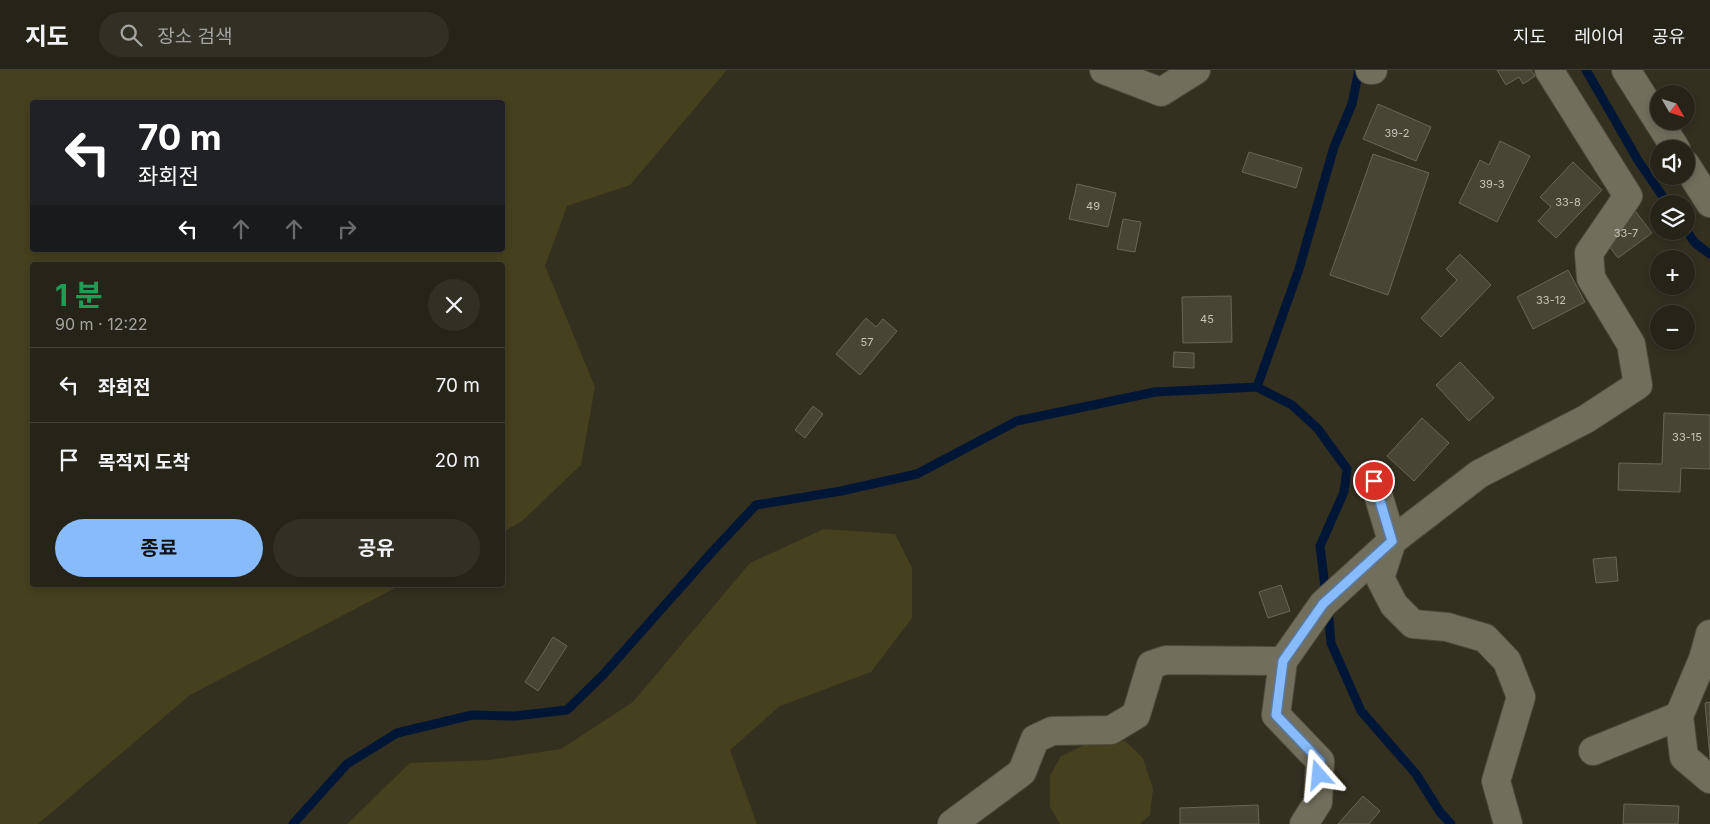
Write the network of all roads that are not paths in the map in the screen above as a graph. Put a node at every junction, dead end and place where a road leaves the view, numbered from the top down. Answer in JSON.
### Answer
{"nodes":[{"id":1,"x":1104,"y":70,"type":"edge"},
{"id":2,"x":1196,"y":70,"type":"edge"},
{"id":3,"x":1550,"y":70,"type":"edge"},
{"id":4,"x":1626,"y":70,"type":"edge"},
{"id":5,"x":1670,"y":140,"type":"edge"},
{"id":6,"x":1695,"y":179,"type":"edge"},
{"id":7,"x":1710,"y":203,"type":"edge"},
{"id":8,"x":1374,"y":481,"type":"dead end"},
{"id":9,"x":1392,"y":541,"type":"junction"},
{"id":10,"x":1710,"y":634,"type":"edge"},
{"id":11,"x":1283,"y":661,"type":"junction"},
{"id":12,"x":1679,"y":716,"type":"junction"},
{"id":13,"x":1593,"y":751,"type":"dead end"},
{"id":14,"x":1710,"y":779,"type":"edge"},
{"id":15,"x":952,"y":824,"type":"edge"},
{"id":16,"x":1304,"y":824,"type":"edge"},
{"id":17,"x":1508,"y":824,"type":"edge"}],
"edges":[{"from":1,"to":2,"type":"street"},
{"from":3,"to":9,"type":"street"},
{"from":4,"to":5,"type":"street"},
{"from":6,"to":7,"type":"street"},
{"from":8,"to":9,"type":"street"},
{"from":9,"to":11,"type":"street"},
{"from":9,"to":17,"type":"street"},
{"from":10,"to":12,"type":"street"},
{"from":11,"to":15,"type":"street"},
{"from":11,"to":16,"type":"street"},
{"from":12,"to":13,"type":"street"},
{"from":12,"to":14,"type":"street"}]}
